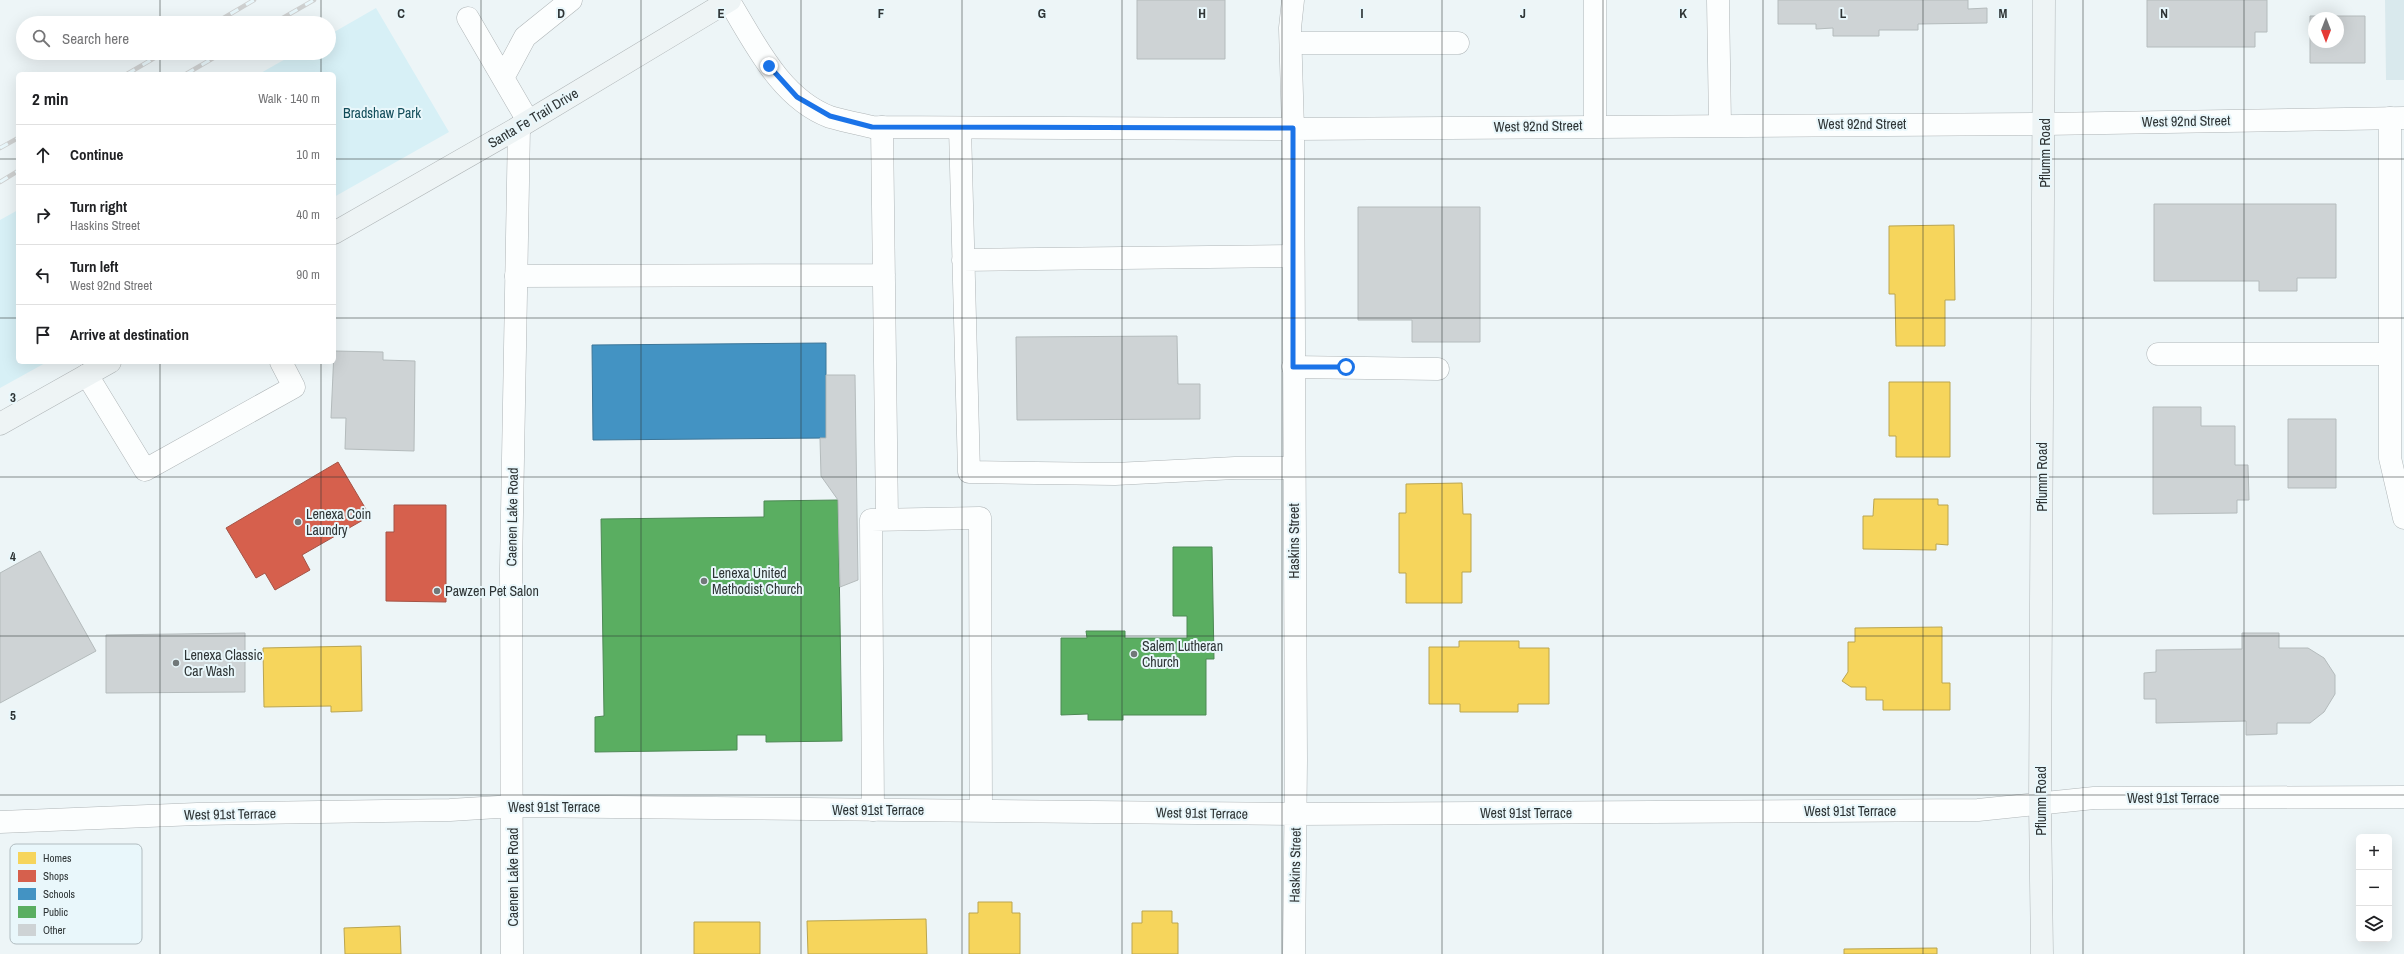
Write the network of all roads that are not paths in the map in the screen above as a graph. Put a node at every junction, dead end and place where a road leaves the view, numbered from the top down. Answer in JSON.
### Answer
{"nodes":[{"id":1,"x":571,"y":0,"type":"edge"},
{"id":2,"x":729,"y":0,"type":"edge"},
{"id":3,"x":1293,"y":0,"type":"edge"},
{"id":4,"x":1595,"y":0,"type":"edge"},
{"id":5,"x":1718,"y":0,"type":"edge"},
{"id":6,"x":2044,"y":0,"type":"edge"},
{"id":7,"x":468,"y":18,"type":"dead end"},
{"id":8,"x":1291,"y":43,"type":"junction"},
{"id":9,"x":1458,"y":43,"type":"dead end"},
{"id":10,"x":503,"y":78,"type":"junction"},
{"id":11,"x":2397,"y":118,"type":"edge"},
{"id":12,"x":524,"y":124,"type":"junction"},
{"id":13,"x":1720,"y":124,"type":"junction"},
{"id":14,"x":2045,"y":124,"type":"junction"},
{"id":15,"x":1595,"y":126,"type":"junction"},
{"id":16,"x":882,"y":127,"type":"junction"},
{"id":17,"x":960,"y":128,"type":"junction"},
{"id":18,"x":1293,"y":128,"type":"junction"},
{"id":19,"x":336,"y":232,"type":"edge"},
{"id":20,"x":1293,"y":256,"type":"junction"},
{"id":21,"x":963,"y":260,"type":"junction"},
{"id":22,"x":884,"y":275,"type":"junction"},
{"id":23,"x":516,"y":276,"type":"junction"},
{"id":24,"x":2158,"y":354,"type":"dead end"},
{"id":25,"x":2390,"y":354,"type":"junction"},
{"id":26,"x":107,"y":364,"type":"edge"},
{"id":27,"x":281,"y":364,"type":"edge"},
{"id":28,"x":1293,"y":367,"type":"junction"},
{"id":29,"x":1438,"y":369,"type":"dead end"},
{"id":30,"x":88,"y":375,"type":"junction"},
{"id":31,"x":0,"y":424,"type":"edge"},
{"id":32,"x":1294,"y":468,"type":"junction"},
{"id":33,"x":2404,"y":518,"type":"edge"},
{"id":34,"x":887,"y":519,"type":"junction"},
{"id":35,"x":2404,"y":797,"type":"edge"},
{"id":36,"x":2040,"y":804,"type":"junction"},
{"id":37,"x":513,"y":806,"type":"junction"},
{"id":38,"x":873,"y":810,"type":"junction"},
{"id":39,"x":981,"y":810,"type":"junction"},
{"id":40,"x":1296,"y":814,"type":"junction"},
{"id":41,"x":0,"y":822,"type":"edge"},
{"id":42,"x":512,"y":954,"type":"edge"},
{"id":43,"x":1294,"y":954,"type":"edge"},
{"id":44,"x":2042,"y":954,"type":"edge"}],
"edges":[{"from":1,"to":10,"type":"street"},
{"from":2,"to":12,"type":"main road","name":"Santa Fe Trail Drive"},
{"from":2,"to":16,"type":"street","name":"West 92nd Street"},
{"from":3,"to":8,"type":"street","name":"Haskins Street"},
{"from":4,"to":15,"type":"street"},
{"from":5,"to":13,"type":"street"},
{"from":6,"to":14,"type":"main road","name":"Pflumm Road"},
{"from":7,"to":10,"type":"street"},
{"from":8,"to":9,"type":"street"},
{"from":8,"to":18,"type":"street","name":"Haskins Street"},
{"from":10,"to":12,"type":"street"},
{"from":11,"to":14,"type":"street","name":"West 92nd Street"},
{"from":11,"to":25,"type":"street"},
{"from":12,"to":19,"type":"main road","name":"Santa Fe Trail Drive"},
{"from":12,"to":23,"type":"street","name":"Caenen Lake Road"},
{"from":13,"to":14,"type":"street","name":"West 92nd Street"},
{"from":13,"to":15,"type":"street","name":"West 92nd Street"},
{"from":14,"to":36,"type":"main road","name":"Pflumm Road"},
{"from":15,"to":18,"type":"street","name":"West 92nd Street"},
{"from":16,"to":17,"type":"street","name":"West 92nd Street"},
{"from":16,"to":22,"type":"street"},
{"from":17,"to":18,"type":"street","name":"West 92nd Street"},
{"from":17,"to":21,"type":"street"},
{"from":18,"to":20,"type":"street","name":"Haskins Street"},
{"from":20,"to":21,"type":"street"},
{"from":20,"to":28,"type":"street","name":"Haskins Street"},
{"from":21,"to":32,"type":"street"},
{"from":22,"to":23,"type":"street"},
{"from":22,"to":34,"type":"street"},
{"from":23,"to":37,"type":"street","name":"Caenen Lake Road"},
{"from":24,"to":25,"type":"street"},
{"from":25,"to":33,"type":"street"},
{"from":26,"to":30,"type":"main road"},
{"from":27,"to":30,"type":"street"},
{"from":28,"to":29,"type":"street"},
{"from":28,"to":32,"type":"street","name":"Haskins Street"},
{"from":30,"to":31,"type":"main road"},
{"from":32,"to":40,"type":"street","name":"Haskins Street"},
{"from":34,"to":38,"type":"street"},
{"from":34,"to":39,"type":"street"},
{"from":35,"to":36,"type":"street","name":"West 91st Terrace"},
{"from":36,"to":40,"type":"street","name":"West 91st Terrace"},
{"from":36,"to":44,"type":"main road","name":"Pflumm Road"},
{"from":37,"to":38,"type":"street","name":"West 91st Terrace"},
{"from":37,"to":41,"type":"street","name":"West 91st Terrace"},
{"from":37,"to":42,"type":"street","name":"Caenen Lake Road"},
{"from":38,"to":39,"type":"street","name":"West 91st Terrace"},
{"from":39,"to":40,"type":"street","name":"West 91st Terrace"},
{"from":40,"to":43,"type":"street","name":"Haskins Street"}]}
